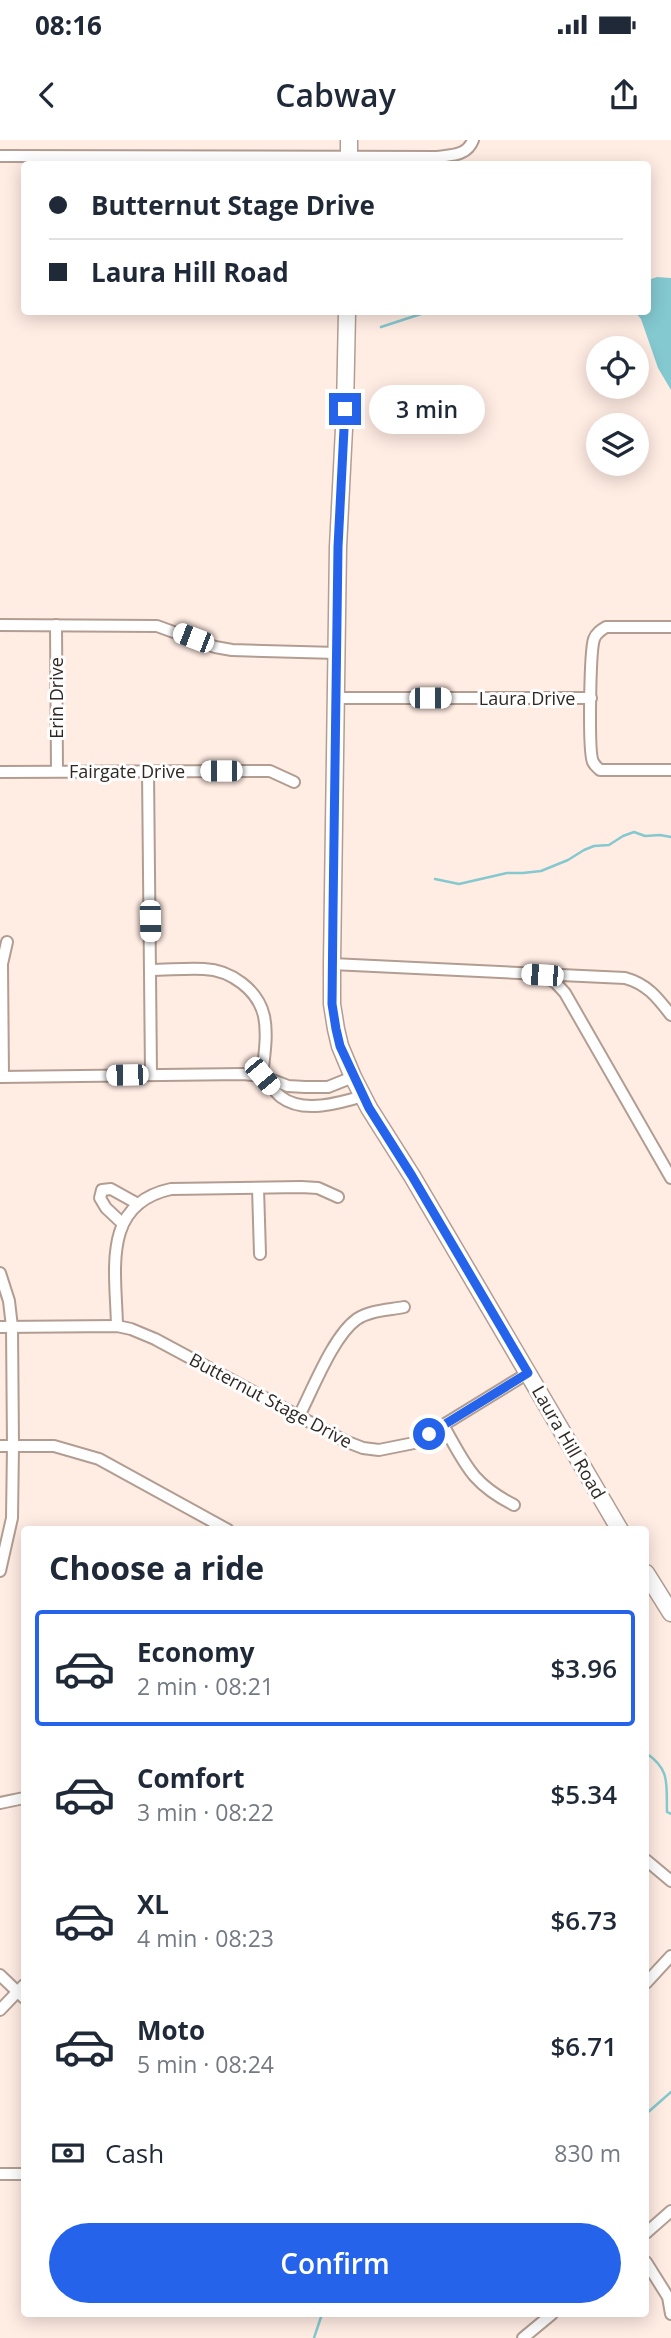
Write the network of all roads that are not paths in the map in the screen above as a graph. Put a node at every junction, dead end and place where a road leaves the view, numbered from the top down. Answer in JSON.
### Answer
{"nodes":[{"id":1,"x":349,"y":140,"type":"edge"},
{"id":2,"x":473,"y":140,"type":"edge"},
{"id":3,"x":0,"y":156,"type":"edge"},
{"id":4,"x":291,"y":161,"type":"edge"},
{"id":5,"x":349,"y":161,"type":"edge"},
{"id":6,"x":365,"y":161,"type":"edge"},
{"id":7,"x":346,"y":315,"type":"edge"},
{"id":8,"x":0,"y":625,"type":"edge"},
{"id":9,"x":56,"y":625,"type":"junction"},
{"id":10,"x":671,"y":627,"type":"edge"},
{"id":11,"x":337,"y":653,"type":"junction"},
{"id":12,"x":336,"y":698,"type":"junction"},
{"id":13,"x":591,"y":698,"type":"junction"},
{"id":14,"x":671,"y":770,"type":"edge"},
{"id":15,"x":57,"y":771,"type":"junction"},
{"id":16,"x":148,"y":771,"type":"junction"},
{"id":17,"x":0,"y":772,"type":"edge"},
{"id":18,"x":294,"y":782,"type":"dead end"},
{"id":19,"x":7,"y":942,"type":"dead end"},
{"id":20,"x":332,"y":964,"type":"junction"},
{"id":21,"x":150,"y":970,"type":"junction"},
{"id":22,"x":542,"y":975,"type":"junction"},
{"id":23,"x":591,"y":977,"type":"junction"},
{"id":24,"x":571,"y":1003,"type":"junction"},
{"id":25,"x":671,"y":1015,"type":"edge"},
{"id":26,"x":151,"y":1074,"type":"junction"},
{"id":27,"x":262,"y":1076,"type":"junction"},
{"id":28,"x":1,"y":1077,"type":"edge"},
{"id":29,"x":353,"y":1077,"type":"junction"},
{"id":30,"x":363,"y":1097,"type":"junction"},
{"id":31,"x":671,"y":1178,"type":"edge"},
{"id":32,"x":258,"y":1188,"type":"junction"},
{"id":33,"x":338,"y":1197,"type":"dead end"},
{"id":34,"x":138,"y":1204,"type":"junction"},
{"id":35,"x":122,"y":1223,"type":"junction"},
{"id":36,"x":260,"y":1254,"type":"dead end"},
{"id":37,"x":0,"y":1273,"type":"edge"},
{"id":38,"x":404,"y":1307,"type":"dead end"},
{"id":39,"x":117,"y":1326,"type":"junction"},
{"id":40,"x":0,"y":1327,"type":"edge"},
{"id":41,"x":12,"y":1327,"type":"junction"},
{"id":42,"x":528,"y":1373,"type":"junction"},
{"id":43,"x":299,"y":1416,"type":"junction"},
{"id":44,"x":443,"y":1425,"type":"junction"},
{"id":45,"x":0,"y":1446,"type":"edge"},
{"id":46,"x":13,"y":1446,"type":"junction"},
{"id":47,"x":514,"y":1505,"type":"dead end"},
{"id":48,"x":221,"y":1526,"type":"edge"},
{"id":49,"x":618,"y":1526,"type":"edge"},
{"id":50,"x":0,"y":1571,"type":"edge"},
{"id":51,"x":649,"y":1578,"type":"edge"},
{"id":52,"x":671,"y":1613,"type":"edge"},
{"id":53,"x":21,"y":1799,"type":"edge"},
{"id":54,"x":0,"y":1803,"type":"edge"},
{"id":55,"x":649,"y":1863,"type":"edge"},
{"id":56,"x":671,"y":1881,"type":"edge"},
{"id":57,"x":671,"y":1956,"type":"edge"},
{"id":58,"x":0,"y":1975,"type":"edge"},
{"id":59,"x":649,"y":1980,"type":"edge"},
{"id":60,"x":21,"y":1991,"type":"edge"},
{"id":61,"x":21,"y":1994,"type":"edge"},
{"id":62,"x":0,"y":2010,"type":"edge"},
{"id":63,"x":0,"y":2174,"type":"edge"},
{"id":64,"x":21,"y":2174,"type":"edge"},
{"id":65,"x":671,"y":2211,"type":"edge"},
{"id":66,"x":649,"y":2230,"type":"edge"},
{"id":67,"x":649,"y":2267,"type":"edge"},
{"id":68,"x":671,"y":2314,"type":"edge"},
{"id":69,"x":549,"y":2317,"type":"edge"},
{"id":70,"x":526,"y":2337,"type":"edge"}],
"edges":[{"from":1,"to":5,"type":"main road"},
{"from":2,"to":6,"type":"street"},
{"from":3,"to":4,"type":"street"},
{"from":7,"to":11,"type":"main road","name":"Laura Hill Road"},
{"from":8,"to":9,"type":"street"},
{"from":9,"to":11,"type":"street"},
{"from":9,"to":15,"type":"street","name":"Erin Drive"},
{"from":10,"to":13,"type":"street"},
{"from":11,"to":12,"type":"main road","name":"Laura Hill Road"},
{"from":12,"to":13,"type":"street","name":"Laura Drive"},
{"from":12,"to":20,"type":"main road","name":"Laura Hill Road"},
{"from":13,"to":14,"type":"street"},
{"from":15,"to":16,"type":"street","name":"Fairgate Drive"},
{"from":15,"to":17,"type":"street","name":"Fairgate Drive"},
{"from":16,"to":18,"type":"street","name":"Fairgate Drive"},
{"from":16,"to":21,"type":"street"},
{"from":19,"to":28,"type":"street"},
{"from":20,"to":22,"type":"street"},
{"from":20,"to":29,"type":"main road","name":"Laura Hill Road"},
{"from":21,"to":26,"type":"street"},
{"from":21,"to":27,"type":"street"},
{"from":22,"to":23,"type":"street"},
{"from":22,"to":24,"type":"street"},
{"from":23,"to":24,"type":"street"},
{"from":23,"to":25,"type":"street"},
{"from":24,"to":31,"type":"street"},
{"from":26,"to":27,"type":"street"},
{"from":26,"to":28,"type":"street"},
{"from":27,"to":29,"type":"street"},
{"from":27,"to":30,"type":"street"},
{"from":29,"to":30,"type":"main road","name":"Laura Hill Road"},
{"from":30,"to":42,"type":"main road","name":"Laura Hill Road"},
{"from":32,"to":33,"type":"street"},
{"from":32,"to":34,"type":"street"},
{"from":32,"to":36,"type":"street"},
{"from":34,"to":35,"type":"street"},
{"from":34,"to":35,"type":"street"},
{"from":35,"to":39,"type":"street"},
{"from":37,"to":41,"type":"street"},
{"from":38,"to":43,"type":"street"},
{"from":39,"to":41,"type":"street","name":"Butternut Stage Drive"},
{"from":39,"to":43,"type":"street","name":"Butternut Stage Drive"},
{"from":40,"to":41,"type":"street","name":"Butternut Stage Drive"},
{"from":41,"to":46,"type":"street"},
{"from":42,"to":44,"type":"street","name":"Butternut Stage Drive"},
{"from":42,"to":49,"type":"main road","name":"Laura Hill Road"},
{"from":43,"to":44,"type":"street","name":"Butternut Stage Drive"},
{"from":44,"to":47,"type":"street"},
{"from":45,"to":46,"type":"street"},
{"from":46,"to":48,"type":"street"},
{"from":46,"to":50,"type":"street"},
{"from":51,"to":52,"type":"main road"},
{"from":53,"to":54,"type":"street"},
{"from":55,"to":56,"type":"street"},
{"from":57,"to":59,"type":"street"},
{"from":58,"to":60,"type":"street"},
{"from":61,"to":62,"type":"street"},
{"from":63,"to":64,"type":"street"},
{"from":65,"to":66,"type":"street"},
{"from":67,"to":68,"type":"street"},
{"from":69,"to":70,"type":"street"}]}
